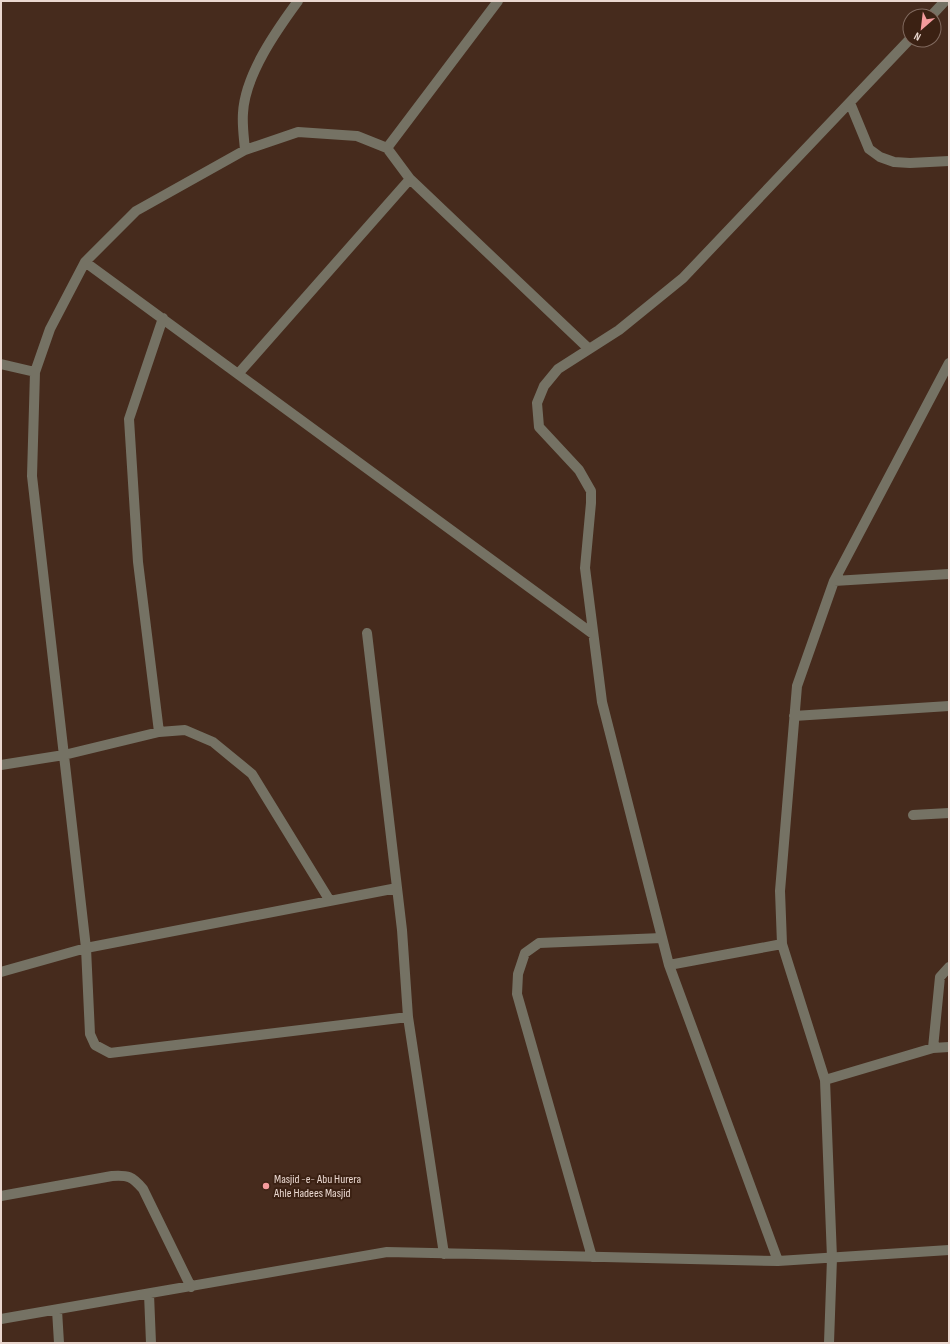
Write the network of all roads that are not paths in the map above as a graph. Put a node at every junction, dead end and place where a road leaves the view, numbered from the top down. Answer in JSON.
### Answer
{"nodes":[{"id":1,"x":298,"y":1,"type":"edge"},
{"id":2,"x":498,"y":1,"type":"edge"},
{"id":3,"x":902,"y":48,"type":"edge"},
{"id":4,"x":850,"y":103,"type":"junction"},
{"id":5,"x":387,"y":148,"type":"junction"},
{"id":6,"x":245,"y":150,"type":"junction"},
{"id":7,"x":949,"y":161,"type":"edge"},
{"id":8,"x":410,"y":179,"type":"junction"},
{"id":9,"x":85,"y":262,"type":"junction"},
{"id":10,"x":163,"y":318,"type":"junction"},
{"id":11,"x":590,"y":349,"type":"junction"},
{"id":12,"x":949,"y":363,"type":"edge"},
{"id":13,"x":1,"y":364,"type":"edge"},
{"id":14,"x":35,"y":372,"type":"junction"},
{"id":15,"x":238,"y":374,"type":"junction"},
{"id":16,"x":949,"y":574,"type":"edge"},
{"id":17,"x":834,"y":581,"type":"junction"},
{"id":18,"x":367,"y":633,"type":"dead end"},
{"id":19,"x":593,"y":634,"type":"junction"},
{"id":20,"x":949,"y":706,"type":"edge"},
{"id":21,"x":794,"y":716,"type":"junction"},
{"id":22,"x":159,"y":732,"type":"junction"},
{"id":23,"x":64,"y":755,"type":"junction"},
{"id":24,"x":1,"y":765,"type":"edge"},
{"id":25,"x":949,"y":813,"type":"edge"},
{"id":26,"x":913,"y":815,"type":"dead end"},
{"id":27,"x":397,"y":888,"type":"junction"},
{"id":28,"x":330,"y":901,"type":"junction"},
{"id":29,"x":662,"y":938,"type":"junction"},
{"id":30,"x":782,"y":944,"type":"junction"},
{"id":31,"x":86,"y":948,"type":"junction"},
{"id":32,"x":669,"y":965,"type":"junction"},
{"id":33,"x":949,"y":967,"type":"edge"},
{"id":34,"x":1,"y":972,"type":"edge"},
{"id":35,"x":408,"y":1017,"type":"junction"},
{"id":36,"x":949,"y":1047,"type":"edge"},
{"id":37,"x":933,"y":1048,"type":"junction"},
{"id":38,"x":824,"y":1080,"type":"junction"},
{"id":39,"x":1,"y":1196,"type":"edge"},
{"id":40,"x":949,"y":1250,"type":"edge"},
{"id":41,"x":444,"y":1254,"type":"junction"},
{"id":42,"x":592,"y":1257,"type":"junction"},
{"id":43,"x":832,"y":1258,"type":"junction"},
{"id":44,"x":778,"y":1262,"type":"junction"},
{"id":45,"x":190,"y":1287,"type":"junction"},
{"id":46,"x":149,"y":1294,"type":"junction"},
{"id":47,"x":57,"y":1310,"type":"junction"},
{"id":48,"x":1,"y":1320,"type":"edge"},
{"id":49,"x":59,"y":1343,"type":"edge"},
{"id":50,"x":151,"y":1343,"type":"edge"},
{"id":51,"x":829,"y":1343,"type":"edge"}],
"edges":[{"from":1,"to":6,"type":"street"},
{"from":2,"to":5,"type":"street"},
{"from":3,"to":4,"type":"street"},
{"from":4,"to":7,"type":"street"},
{"from":4,"to":11,"type":"street"},
{"from":5,"to":6,"type":"street"},
{"from":5,"to":8,"type":"street"},
{"from":6,"to":9,"type":"street"},
{"from":8,"to":11,"type":"street"},
{"from":8,"to":15,"type":"street"},
{"from":9,"to":10,"type":"street"},
{"from":9,"to":14,"type":"street"},
{"from":10,"to":15,"type":"street"},
{"from":10,"to":22,"type":"street"},
{"from":11,"to":19,"type":"street"},
{"from":12,"to":17,"type":"street"},
{"from":13,"to":14,"type":"street"},
{"from":14,"to":23,"type":"street"},
{"from":15,"to":19,"type":"street"},
{"from":16,"to":17,"type":"street"},
{"from":17,"to":21,"type":"street"},
{"from":18,"to":27,"type":"street"},
{"from":19,"to":29,"type":"street"},
{"from":20,"to":21,"type":"street"},
{"from":21,"to":30,"type":"street"},
{"from":22,"to":23,"type":"street"},
{"from":22,"to":28,"type":"street"},
{"from":23,"to":24,"type":"street"},
{"from":23,"to":31,"type":"street"},
{"from":25,"to":26,"type":"street"},
{"from":27,"to":28,"type":"street"},
{"from":27,"to":35,"type":"street"},
{"from":28,"to":31,"type":"street"},
{"from":29,"to":32,"type":"street"},
{"from":29,"to":42,"type":"street"},
{"from":30,"to":32,"type":"street"},
{"from":30,"to":38,"type":"street"},
{"from":31,"to":34,"type":"street"},
{"from":31,"to":35,"type":"street"},
{"from":32,"to":44,"type":"street"},
{"from":33,"to":37,"type":"street"},
{"from":35,"to":41,"type":"street"},
{"from":36,"to":37,"type":"street"},
{"from":37,"to":38,"type":"street"},
{"from":38,"to":43,"type":"street"},
{"from":39,"to":45,"type":"street"},
{"from":40,"to":43,"type":"street"},
{"from":41,"to":42,"type":"street"},
{"from":41,"to":45,"type":"street"},
{"from":42,"to":44,"type":"street"},
{"from":43,"to":44,"type":"street"},
{"from":43,"to":51,"type":"street"},
{"from":45,"to":46,"type":"street"},
{"from":46,"to":47,"type":"street"},
{"from":46,"to":50,"type":"street"},
{"from":47,"to":48,"type":"street"},
{"from":47,"to":49,"type":"street"}]}
